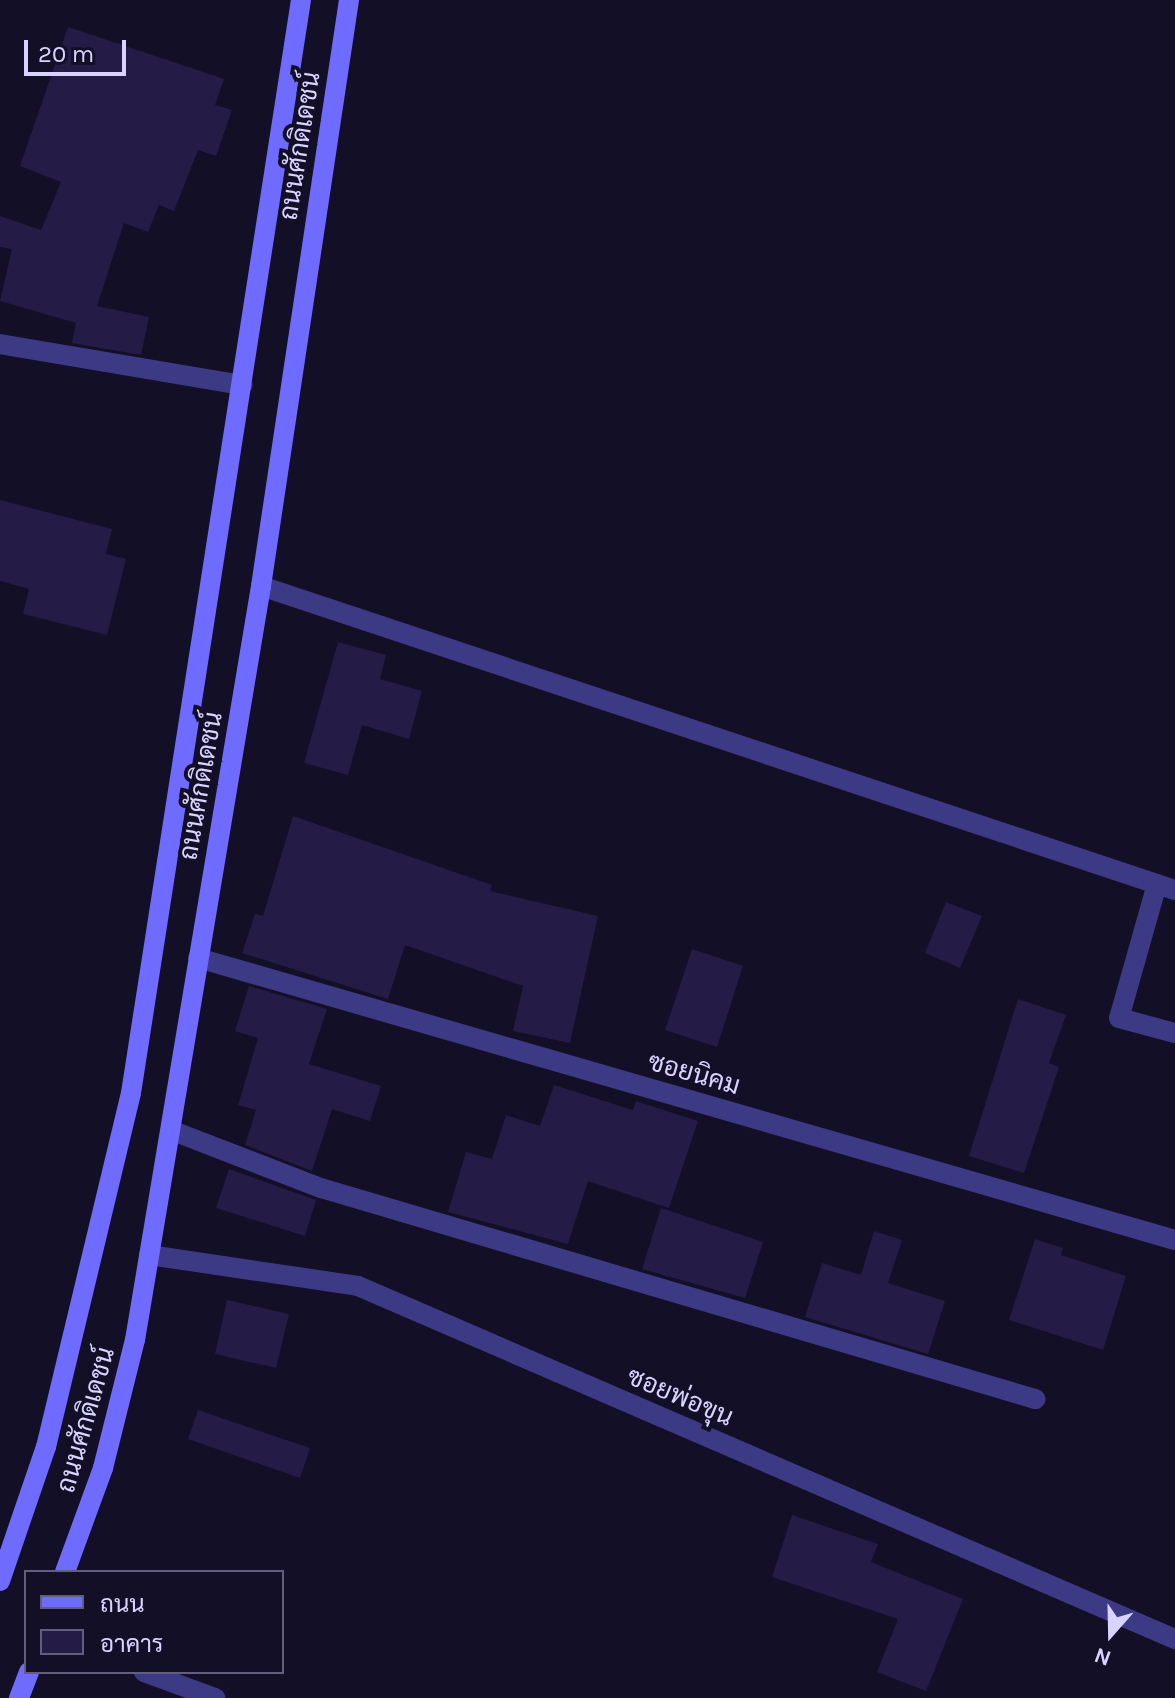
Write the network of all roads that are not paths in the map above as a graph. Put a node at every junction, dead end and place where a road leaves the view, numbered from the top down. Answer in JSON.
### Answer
{"nodes":[{"id":1,"x":301,"y":0,"type":"edge"},
{"id":2,"x":349,"y":0,"type":"edge"},
{"id":3,"x":0,"y":344,"type":"edge"},
{"id":4,"x":243,"y":385,"type":"junction"},
{"id":5,"x":261,"y":586,"type":"junction"},
{"id":6,"x":1166,"y":887,"type":"edge"},
{"id":7,"x":198,"y":958,"type":"junction"},
{"id":8,"x":1175,"y":1033,"type":"edge"},
{"id":9,"x":173,"y":1131,"type":"junction"},
{"id":10,"x":1175,"y":1240,"type":"edge"},
{"id":11,"x":149,"y":1255,"type":"junction"},
{"id":12,"x":1035,"y":1399,"type":"dead end"},
{"id":13,"x":66,"y":1570,"type":"edge"},
{"id":14,"x":0,"y":1581,"type":"edge"},
{"id":15,"x":1175,"y":1639,"type":"edge"},
{"id":16,"x":28,"y":1674,"type":"edge"},
{"id":17,"x":149,"y":1674,"type":"edge"},
{"id":18,"x":19,"y":1698,"type":"edge"},
{"id":19,"x":215,"y":1698,"type":"edge"}],
"edges":[{"from":1,"to":4,"type":"main road","name":"ถนนศักดิเดชน์"},
{"from":2,"to":5,"type":"main road","name":"ถนนศักดิเดชน์"},
{"from":3,"to":4,"type":"street"},
{"from":4,"to":14,"type":"main road","name":"ถนนศักดิเดชน์"},
{"from":5,"to":6,"type":"street"},
{"from":5,"to":7,"type":"main road","name":"ถนนศักดิเดชน์"},
{"from":6,"to":8,"type":"street"},
{"from":7,"to":9,"type":"main road","name":"ถนนศักดิเดชน์"},
{"from":7,"to":10,"type":"street","name":"ซอยนิคม"},
{"from":9,"to":11,"type":"main road","name":"ถนนศักดิเดชน์"},
{"from":9,"to":12,"type":"street"},
{"from":11,"to":13,"type":"main road","name":"ถนนศักดิเดชน์"},
{"from":11,"to":15,"type":"street","name":"ซอยพ่อขุน"},
{"from":16,"to":18,"type":"main road"},
{"from":17,"to":19,"type":"street"}]}
